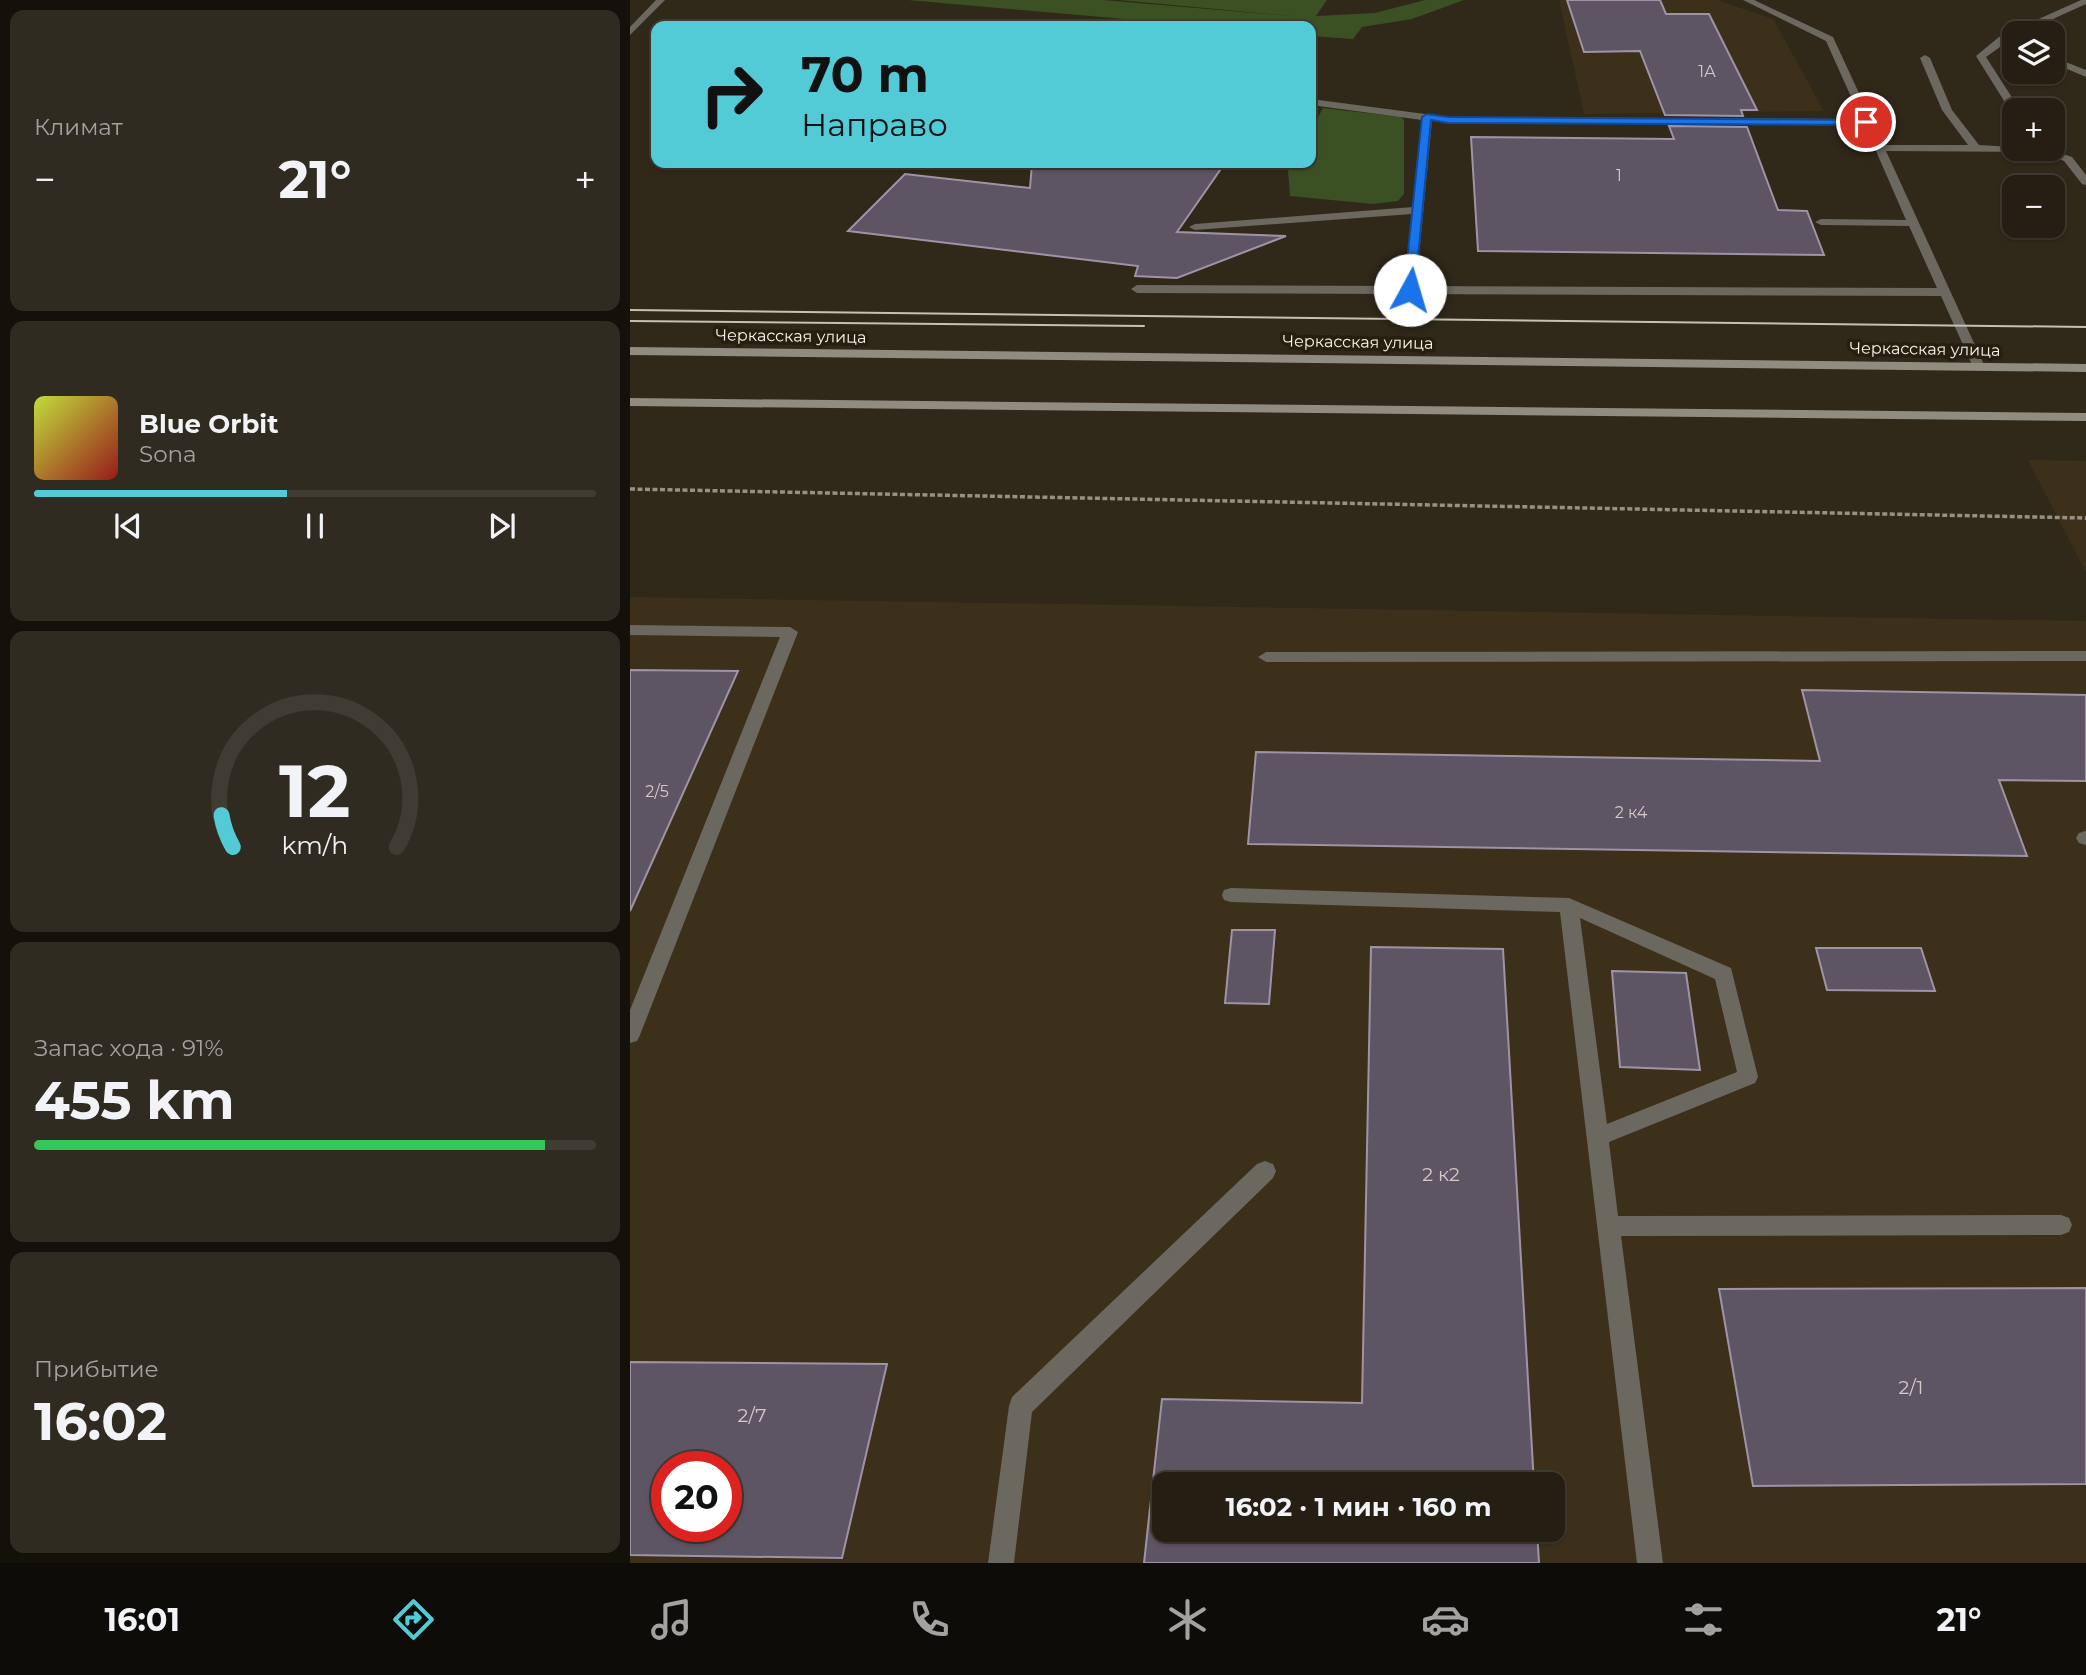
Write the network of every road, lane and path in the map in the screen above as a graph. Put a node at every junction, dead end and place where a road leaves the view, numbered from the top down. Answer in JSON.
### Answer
{"nodes":[{"id":1,"x":661,"y":0,"type":"edge"},
{"id":2,"x":1747,"y":0,"type":"edge"},
{"id":3,"x":2086,"y":1,"type":"edge"},
{"id":4,"x":2042,"y":21,"type":"edge"},
{"id":5,"x":630,"y":32,"type":"edge"},
{"id":6,"x":2002,"y":39,"type":"edge"},
{"id":7,"x":1925,"y":58,"type":"dead end"},
{"id":8,"x":2065,"y":65,"type":"edge"},
{"id":9,"x":2086,"y":74,"type":"edge"},
{"id":10,"x":2008,"y":98,"type":"edge"},
{"id":11,"x":1316,"y":103,"type":"edge"},
{"id":12,"x":1427,"y":117,"type":"junction"},
{"id":13,"x":1866,"y":122,"type":"junction"},
{"id":14,"x":1877,"y":148,"type":"junction"},
{"id":15,"x":1976,"y":149,"type":"junction"},
{"id":16,"x":2002,"y":149,"type":"edge"},
{"id":17,"x":2065,"y":158,"type":"edge"},
{"id":18,"x":2086,"y":158,"type":"edge"},
{"id":19,"x":2068,"y":159,"type":"junction"},
{"id":20,"x":2086,"y":182,"type":"edge"},
{"id":21,"x":1418,"y":210,"type":"junction"},
{"id":22,"x":1821,"y":222,"type":"dead end"},
{"id":23,"x":1912,"y":223,"type":"junction"},
{"id":24,"x":1195,"y":227,"type":"dead end"},
{"id":25,"x":1137,"y":289,"type":"dead end"},
{"id":26,"x":1410,"y":290,"type":"junction"},
{"id":27,"x":1943,"y":292,"type":"junction"},
{"id":28,"x":630,"y":351,"type":"edge"},
{"id":29,"x":1979,"y":367,"type":"junction"},
{"id":30,"x":2086,"y":368,"type":"edge"},
{"id":31,"x":630,"y":402,"type":"edge"},
{"id":32,"x":2086,"y":417,"type":"edge"},
{"id":33,"x":630,"y":489,"type":"edge"},
{"id":34,"x":2086,"y":518,"type":"edge"},
{"id":35,"x":630,"y":630,"type":"edge"},
{"id":36,"x":2086,"y":656,"type":"edge"},
{"id":37,"x":1266,"y":657,"type":"dead end"},
{"id":38,"x":1231,"y":895,"type":"dead end"},
{"id":39,"x":1569,"y":905,"type":"junction"},
{"id":40,"x":630,"y":1035,"type":"edge"},
{"id":41,"x":1598,"y":1137,"type":"junction"},
{"id":42,"x":1265,"y":1171,"type":"dead end"},
{"id":43,"x":2061,"y":1225,"type":"dead end"},
{"id":44,"x":1608,"y":1226,"type":"junction"},
{"id":45,"x":1001,"y":1563,"type":"edge"},
{"id":46,"x":1650,"y":1563,"type":"edge"}],
"edges":[{"from":1,"to":5,"type":"lane"},
{"from":2,"to":13,"type":"lane"},
{"from":3,"to":4,"type":"lane"},
{"from":6,"to":10,"type":"lane"},
{"from":7,"to":15,"type":"lane"},
{"from":8,"to":9,"type":"lane"},
{"from":11,"to":12,"type":"lane"},
{"from":12,"to":13,"type":"lane"},
{"from":12,"to":21,"type":"lane"},
{"from":13,"to":14,"type":"lane"},
{"from":14,"to":15,"type":"lane"},
{"from":14,"to":23,"type":"lane"},
{"from":15,"to":16,"type":"lane"},
{"from":17,"to":19,"type":"lane"},
{"from":18,"to":19,"type":"lane"},
{"from":19,"to":20,"type":"lane"},
{"from":21,"to":24,"type":"lane"},
{"from":21,"to":26,"type":"lane"},
{"from":22,"to":23,"type":"lane"},
{"from":23,"to":27,"type":"lane"},
{"from":25,"to":26,"type":"lane"},
{"from":26,"to":27,"type":"lane"},
{"from":27,"to":29,"type":"lane"},
{"from":28,"to":29,"type":"main road","name":"Черкасская улица"},
{"from":29,"to":30,"type":"main road","name":"Черкасская улица"},
{"from":31,"to":32,"type":"main road"},
{"from":33,"to":34,"type":"path"},
{"from":35,"to":40,"type":"lane"},
{"from":36,"to":37,"type":"lane"},
{"from":38,"to":39,"type":"lane"},
{"from":39,"to":41,"type":"lane"},
{"from":39,"to":41,"type":"lane"},
{"from":41,"to":44,"type":"lane"},
{"from":42,"to":45,"type":"lane"},
{"from":43,"to":44,"type":"lane"},
{"from":44,"to":46,"type":"lane"}]}
